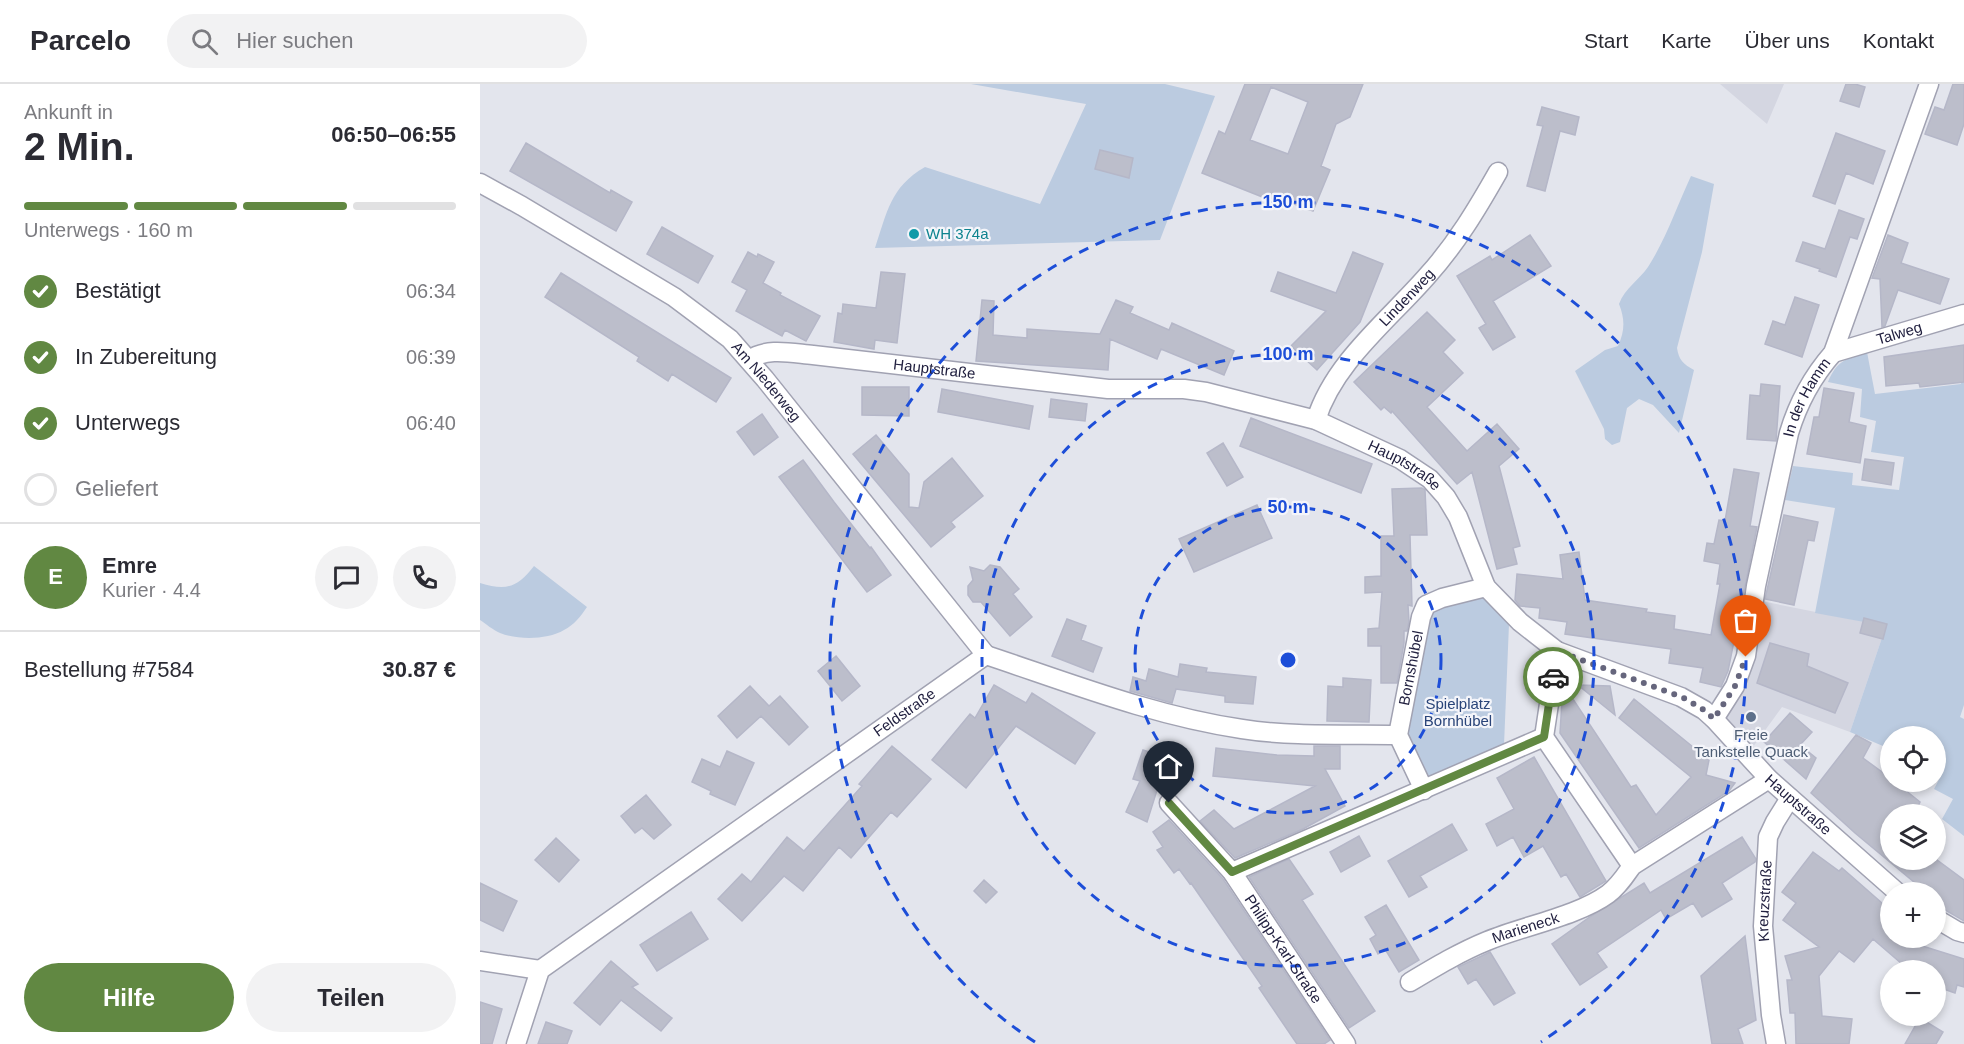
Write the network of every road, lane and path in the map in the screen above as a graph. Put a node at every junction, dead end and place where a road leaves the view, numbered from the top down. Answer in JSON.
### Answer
{"nodes":[{"id":1,"x":1929,"y":84,"type":"edge"},
{"id":2,"x":1498,"y":172,"type":"dead end"},
{"id":3,"x":480,"y":183,"type":"edge"},
{"id":4,"x":1964,"y":314,"type":"edge"},
{"id":5,"x":1833,"y":353,"type":"junction"},
{"id":6,"x":749,"y":360,"type":"junction"},
{"id":7,"x":1316,"y":420,"type":"junction"},
{"id":8,"x":1486,"y":587,"type":"junction"},
{"id":9,"x":1557,"y":651,"type":"junction"},
{"id":10,"x":986,"y":656,"type":"junction"},
{"id":11,"x":1714,"y":719,"type":"junction"},
{"id":12,"x":1398,"y":735,"type":"junction"},
{"id":13,"x":1544,"y":737,"type":"junction"},
{"id":14,"x":1769,"y":779,"type":"junction"},
{"id":15,"x":1424,"y":790,"type":"junction"},
{"id":16,"x":1790,"y":798,"type":"junction"},
{"id":17,"x":1169,"y":803,"type":"dead end"},
{"id":18,"x":1632,"y":866,"type":"junction"},
{"id":19,"x":1232,"y":872,"type":"junction"},
{"id":20,"x":1887,"y":882,"type":"edge"},
{"id":21,"x":1946,"y":924,"type":"edge"},
{"id":22,"x":1964,"y":933,"type":"edge"},
{"id":23,"x":480,"y":961,"type":"edge"},
{"id":24,"x":540,"y":970,"type":"junction"},
{"id":25,"x":1410,"y":982,"type":"dead end"},
{"id":26,"x":516,"y":1044,"type":"edge"},
{"id":27,"x":1346,"y":1044,"type":"edge"},
{"id":28,"x":1776,"y":1044,"type":"edge"}],
"edges":[{"from":1,"to":5,"type":"street","name":"In der Hamm"},
{"from":2,"to":7,"type":"street","name":"Lindenweg"},
{"from":3,"to":6,"type":"street","name":"Am Niederweg"},
{"from":4,"to":5,"type":"street","name":"Talweg"},
{"from":5,"to":11,"type":"street","name":"In der Hamm"},
{"from":6,"to":7,"type":"street","name":"Hauptstraße"},
{"from":6,"to":10,"type":"street","name":"Am Niederweg"},
{"from":7,"to":8,"type":"street","name":"Hauptstraße"},
{"from":8,"to":9,"type":"street","name":"Hauptstraße"},
{"from":8,"to":12,"type":"street","name":"Bornshübel"},
{"from":9,"to":11,"type":"street","name":"Hauptstraße"},
{"from":9,"to":13,"type":"street"},
{"from":10,"to":12,"type":"street"},
{"from":10,"to":24,"type":"street","name":"Feldstraße"},
{"from":11,"to":14,"type":"street","name":"Hauptstraße"},
{"from":12,"to":15,"type":"street"},
{"from":13,"to":15,"type":"street"},
{"from":13,"to":18,"type":"street"},
{"from":14,"to":16,"type":"street","name":"Hauptstraße"},
{"from":14,"to":18,"type":"street","name":"Marieneck"},
{"from":15,"to":19,"type":"street"},
{"from":16,"to":20,"type":"street","name":"Hauptstraße"},
{"from":16,"to":28,"type":"street","name":"Kreuzstraße"},
{"from":17,"to":19,"type":"street","name":"Philipp-Karl-Straße"},
{"from":18,"to":25,"type":"street","name":"Marieneck"},
{"from":19,"to":27,"type":"street","name":"Philipp-Karl-Straße"},
{"from":21,"to":22,"type":"street"},
{"from":23,"to":24,"type":"street"},
{"from":24,"to":26,"type":"street"}]}
